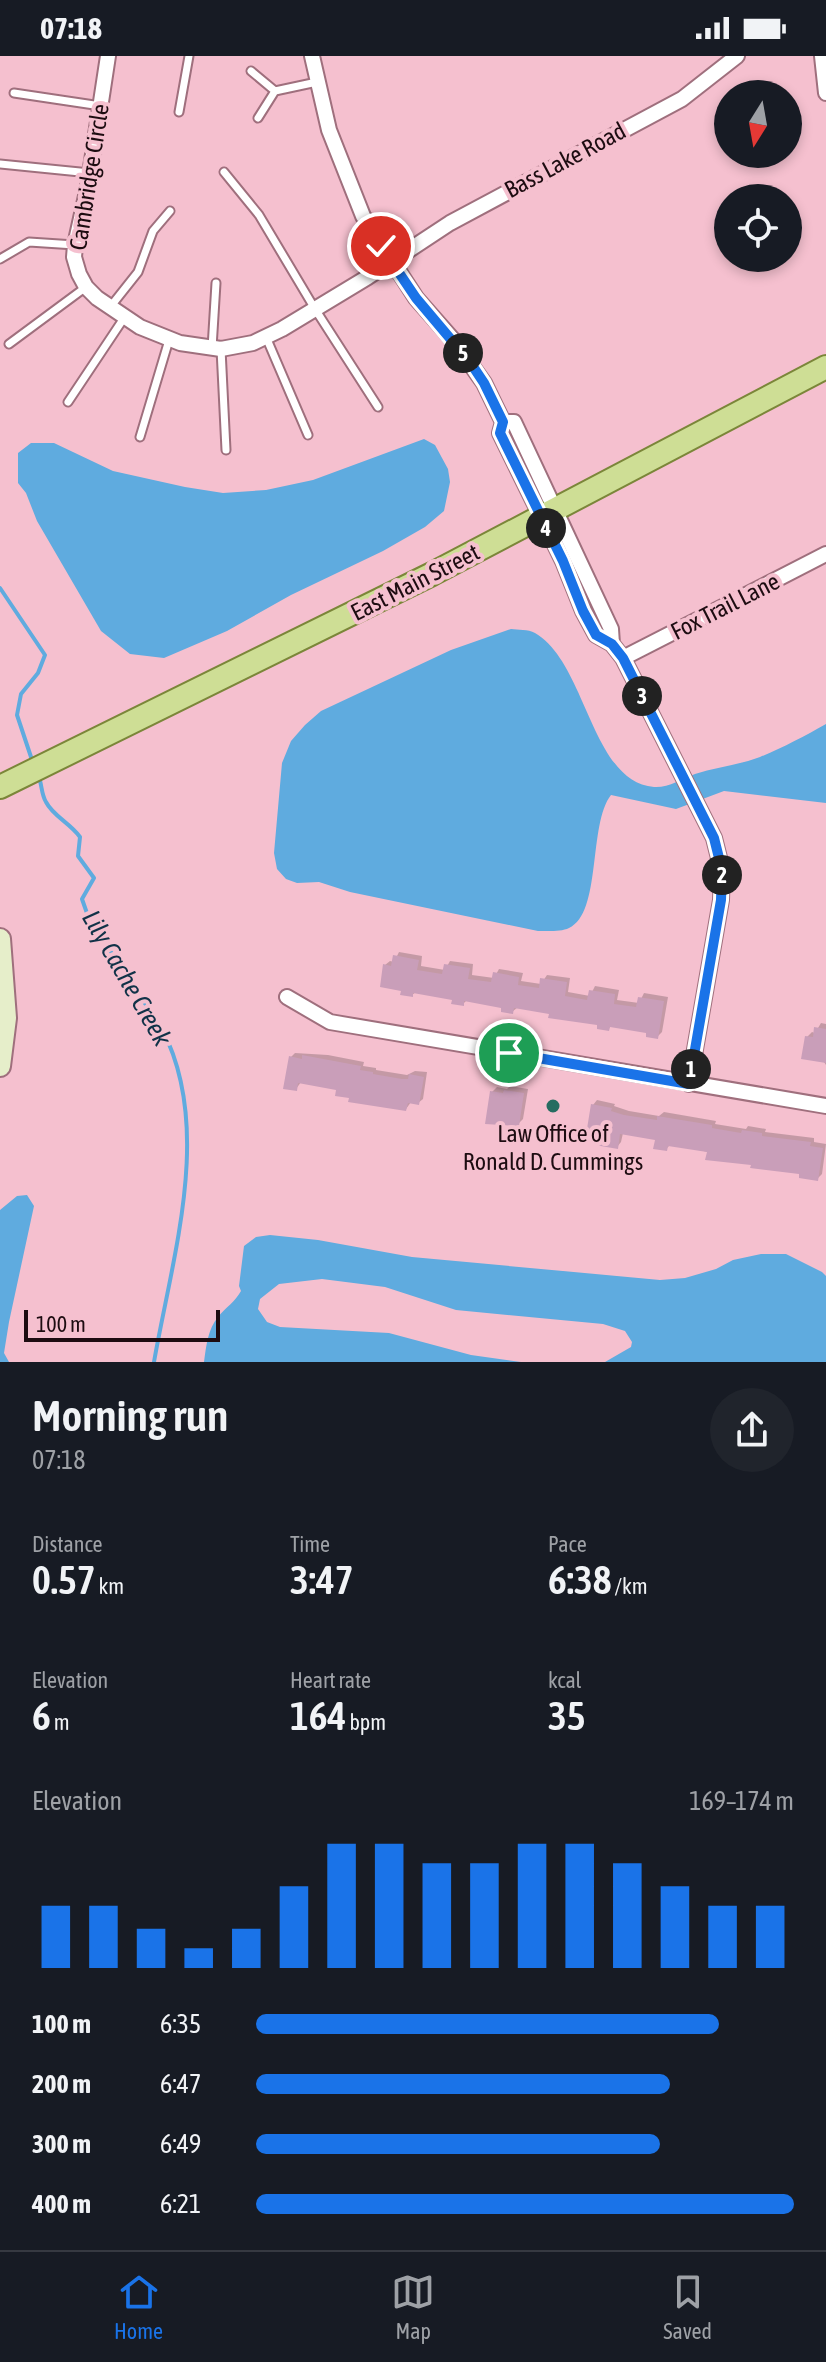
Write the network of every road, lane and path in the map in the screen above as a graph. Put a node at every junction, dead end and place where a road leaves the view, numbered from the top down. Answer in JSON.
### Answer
{"nodes":[{"id":1,"x":108,"y":56,"type":"edge"},
{"id":2,"x":189,"y":56,"type":"edge"},
{"id":3,"x":312,"y":56,"type":"edge"},
{"id":4,"x":737,"y":56,"type":"edge"},
{"id":5,"x":822,"y":56,"type":"edge"},
{"id":6,"x":251,"y":71,"type":"dead end"},
{"id":7,"x":317,"y":82,"type":"junction"},
{"id":8,"x":275,"y":91,"type":"junction"},
{"id":9,"x":14,"y":93,"type":"dead end"},
{"id":10,"x":826,"y":93,"type":"edge"},
{"id":11,"x":101,"y":106,"type":"junction"},
{"id":12,"x":179,"y":112,"type":"dead end"},
{"id":13,"x":258,"y":118,"type":"dead end"},
{"id":14,"x":0,"y":164,"type":"edge"},
{"id":15,"x":224,"y":172,"type":"dead end"},
{"id":16,"x":90,"y":173,"type":"junction"},
{"id":17,"x":170,"y":211,"type":"dead end"},
{"id":18,"x":75,"y":245,"type":"junction"},
{"id":19,"x":0,"y":259,"type":"edge"},
{"id":20,"x":391,"y":261,"type":"junction"},
{"id":21,"x":216,"y":283,"type":"dead end"},
{"id":22,"x":86,"y":287,"type":"junction"},
{"id":23,"x":109,"y":308,"type":"junction"},
{"id":24,"x":315,"y":309,"type":"junction"},
{"id":25,"x":124,"y":318,"type":"junction"},
{"id":26,"x":266,"y":337,"type":"junction"},
{"id":27,"x":169,"y":340,"type":"junction"},
{"id":28,"x":9,"y":344,"type":"dead end"},
{"id":29,"x":216,"y":348,"type":"junction"},
{"id":30,"x":826,"y":367,"type":"edge"},
{"id":31,"x":68,"y":402,"type":"dead end"},
{"id":32,"x":378,"y":407,"type":"dead end"},
{"id":33,"x":308,"y":435,"type":"dead end"},
{"id":34,"x":140,"y":437,"type":"dead end"},
{"id":35,"x":226,"y":450,"type":"dead end"},
{"id":36,"x":548,"y":512,"type":"junction"},
{"id":37,"x":826,"y":554,"type":"edge"},
{"id":38,"x":623,"y":658,"type":"junction"},
{"id":39,"x":0,"y":787,"type":"edge"},
{"id":40,"x":0,"y":939,"type":"edge"},
{"id":41,"x":287,"y":997,"type":"dead end"},
{"id":42,"x":0,"y":1066,"type":"edge"},
{"id":43,"x":689,"y":1084,"type":"junction"},
{"id":44,"x":826,"y":1106,"type":"edge"}],
"edges":[{"from":1,"to":11,"type":"street","name":"Cambridge Circle"},
{"from":2,"to":12,"type":"lane"},
{"from":3,"to":7,"type":"street"},
{"from":4,"to":20,"type":"street","name":"Bass Lake Road"},
{"from":5,"to":10,"type":"street"},
{"from":6,"to":8,"type":"lane"},
{"from":7,"to":8,"type":"lane"},
{"from":7,"to":20,"type":"street"},
{"from":8,"to":13,"type":"lane"},
{"from":9,"to":11,"type":"lane"},
{"from":11,"to":16,"type":"street","name":"Cambridge Circle"},
{"from":14,"to":16,"type":"lane"},
{"from":15,"to":24,"type":"lane"},
{"from":16,"to":18,"type":"street","name":"Cambridge Circle"},
{"from":17,"to":23,"type":"lane"},
{"from":18,"to":19,"type":"lane"},
{"from":18,"to":22,"type":"street","name":"Cambridge Circle"},
{"from":20,"to":24,"type":"street","name":"Cambridge Circle"},
{"from":20,"to":36,"type":"street"},
{"from":21,"to":29,"type":"lane"},
{"from":22,"to":23,"type":"street","name":"Cambridge Circle"},
{"from":22,"to":28,"type":"lane"},
{"from":23,"to":25,"type":"street","name":"Cambridge Circle"},
{"from":24,"to":26,"type":"street","name":"Cambridge Circle"},
{"from":24,"to":32,"type":"lane"},
{"from":25,"to":27,"type":"street","name":"Cambridge Circle"},
{"from":25,"to":31,"type":"lane"},
{"from":26,"to":29,"type":"street","name":"Cambridge Circle"},
{"from":26,"to":33,"type":"lane"},
{"from":27,"to":29,"type":"street","name":"Cambridge Circle"},
{"from":27,"to":34,"type":"lane"},
{"from":29,"to":35,"type":"lane"},
{"from":30,"to":36,"type":"main road","name":"East Main Street"},
{"from":36,"to":38,"type":"street"},
{"from":36,"to":39,"type":"main road","name":"East Main Street"},
{"from":37,"to":38,"type":"street","name":"Fox Trail Lane"},
{"from":38,"to":43,"type":"street"},
{"from":40,"to":42,"type":"street"},
{"from":41,"to":43,"type":"street"},
{"from":43,"to":44,"type":"street"}]}
